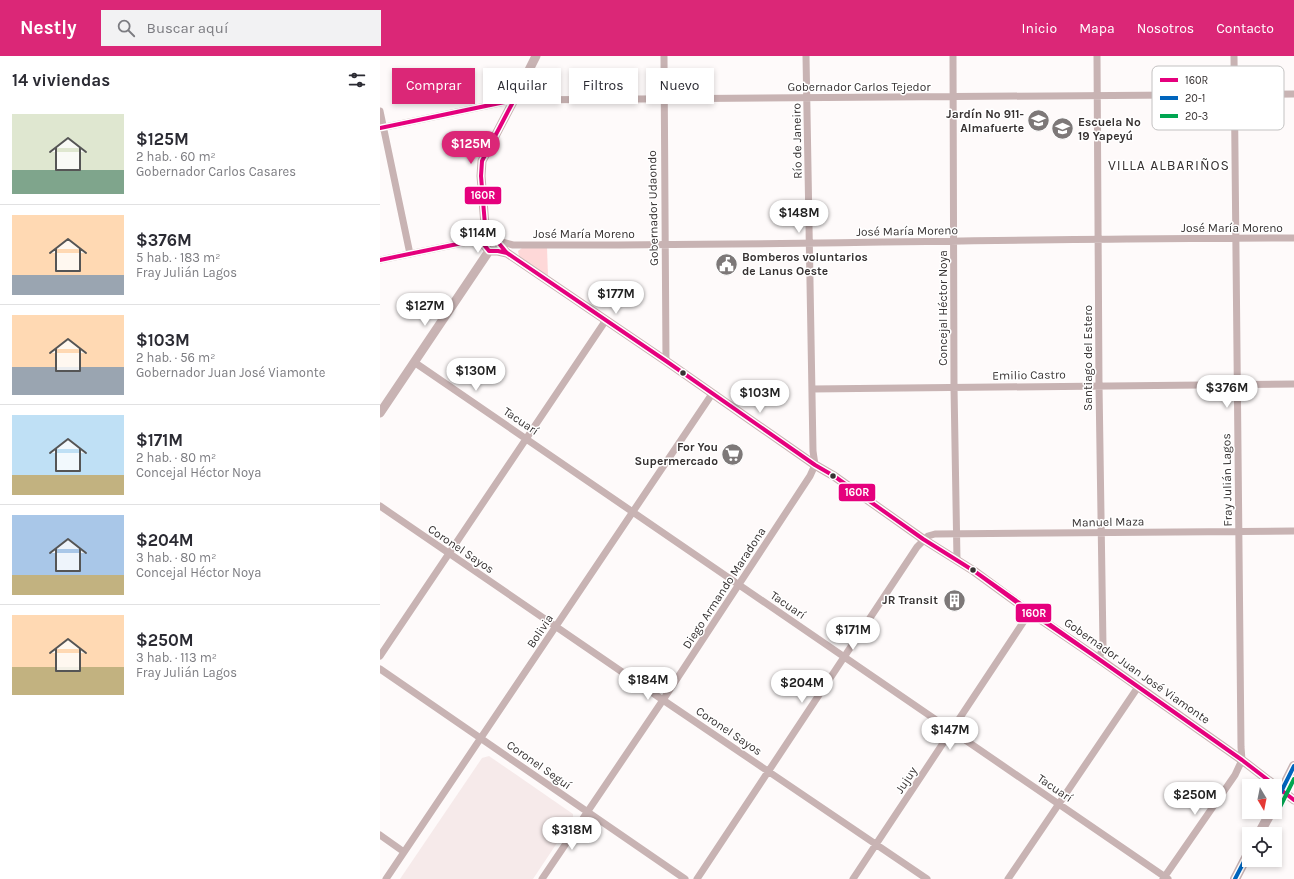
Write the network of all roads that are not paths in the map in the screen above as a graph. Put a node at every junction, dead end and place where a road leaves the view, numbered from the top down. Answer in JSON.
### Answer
{"nodes":[{"id":1,"x":536,"y":56,"type":"edge"},
{"id":2,"x":664,"y":56,"type":"edge"},
{"id":3,"x":806,"y":56,"type":"edge"},
{"id":4,"x":953,"y":56,"type":"edge"},
{"id":5,"x":1097,"y":56,"type":"edge"},
{"id":6,"x":530,"y":68,"type":"edge"},
{"id":7,"x":664,"y":68,"type":"edge"},
{"id":8,"x":1284,"y":94,"type":"edge"},
{"id":9,"x":1294,"y":94,"type":"edge"},
{"id":10,"x":1152,"y":96,"type":"edge"},
{"id":11,"x":1098,"y":97,"type":"junction"},
{"id":12,"x":953,"y":98,"type":"junction"},
{"id":13,"x":807,"y":99,"type":"junction"},
{"id":14,"x":561,"y":100,"type":"edge"},
{"id":15,"x":646,"y":100,"type":"edge"},
{"id":16,"x":714,"y":100,"type":"edge"},
{"id":17,"x":495,"y":104,"type":"edge"},
{"id":18,"x":512,"y":104,"type":"edge"},
{"id":19,"x":663,"y":104,"type":"edge"},
{"id":20,"x":380,"y":111,"type":"edge"},
{"id":21,"x":382,"y":128,"type":"edge"},
{"id":22,"x":1234,"y":130,"type":"edge"},
{"id":23,"x":1236,"y":238,"type":"junction"},
{"id":24,"x":1294,"y":238,"type":"edge"},
{"id":25,"x":487,"y":239,"type":"junction"},
{"id":26,"x":1098,"y":240,"type":"junction"},
{"id":27,"x":954,"y":241,"type":"junction"},
{"id":28,"x":498,"y":242,"type":"junction"},
{"id":29,"x":810,"y":243,"type":"junction"},
{"id":30,"x":665,"y":245,"type":"junction"},
{"id":31,"x":491,"y":251,"type":"junction"},
{"id":32,"x":410,"y":254,"type":"junction"},
{"id":33,"x":508,"y":254,"type":"junction"},
{"id":34,"x":380,"y":260,"type":"edge"},
{"id":35,"x":606,"y":320,"type":"junction"},
{"id":36,"x":666,"y":361,"type":"junction"},
{"id":37,"x":414,"y":362,"type":"junction"},
{"id":38,"x":1236,"y":384,"type":"junction"},
{"id":39,"x":1294,"y":384,"type":"edge"},
{"id":40,"x":1099,"y":385,"type":"junction"},
{"id":41,"x":954,"y":387,"type":"junction"},
{"id":42,"x":812,"y":389,"type":"junction"},
{"id":43,"x":712,"y":394,"type":"junction"},
{"id":44,"x":380,"y":413,"type":"edge"},
{"id":45,"x":527,"y":438,"type":"junction"},
{"id":46,"x":815,"y":465,"type":"junction"},
{"id":47,"x":380,"y":506,"type":"edge"},
{"id":48,"x":633,"y":513,"type":"junction"},
{"id":49,"x":1239,"y":531,"type":"junction"},
{"id":50,"x":1294,"y":531,"type":"edge"},
{"id":51,"x":1100,"y":533,"type":"junction"},
{"id":52,"x":957,"y":534,"type":"junction"},
{"id":53,"x":923,"y":539,"type":"junction"},
{"id":54,"x":449,"y":554,"type":"junction"},
{"id":55,"x":957,"y":560,"type":"junction"},
{"id":56,"x":740,"y":585,"type":"junction"},
{"id":57,"x":1030,"y":612,"type":"junction"},
{"id":58,"x":556,"y":627,"type":"junction"},
{"id":59,"x":380,"y":656,"type":"edge"},
{"id":60,"x":845,"y":657,"type":"junction"},
{"id":61,"x":1099,"y":659,"type":"junction"},
{"id":62,"x":380,"y":669,"type":"edge"},
{"id":63,"x":1138,"y":687,"type":"junction"},
{"id":64,"x":663,"y":700,"type":"junction"},
{"id":65,"x":952,"y":731,"type":"junction"},
{"id":66,"x":481,"y":739,"type":"junction"},
{"id":67,"x":1242,"y":760,"type":"junction"},
{"id":68,"x":1294,"y":766,"type":"edge"},
{"id":69,"x":769,"y":771,"type":"junction"},
{"id":70,"x":1267,"y":779,"type":"edge"},
{"id":71,"x":1282,"y":791,"type":"joint"},
{"id":72,"x":1294,"y":800,"type":"edge"},
{"id":73,"x":1058,"y":803,"type":"junction"},
{"id":74,"x":587,"y":812,"type":"junction"},
{"id":75,"x":380,"y":835,"type":"edge"},
{"id":76,"x":876,"y":845,"type":"junction"},
{"id":77,"x":404,"y":852,"type":"junction"},
{"id":78,"x":1242,"y":866,"type":"edge"},
{"id":79,"x":1165,"y":878,"type":"edge"},
{"id":80,"x":386,"y":879,"type":"edge"},
{"id":81,"x":542,"y":879,"type":"edge"},
{"id":82,"x":685,"y":879,"type":"edge"},
{"id":83,"x":697,"y":879,"type":"edge"},
{"id":84,"x":853,"y":879,"type":"edge"},
{"id":85,"x":927,"y":879,"type":"edge"},
{"id":86,"x":1008,"y":879,"type":"edge"},
{"id":87,"x":1235,"y":879,"type":"edge"}],
"edges":[{"from":1,"to":6,"type":"street"},
{"from":2,"to":7,"type":"street","name":"Gobernador Udaondo"},
{"from":3,"to":13,"type":"street","name":"Río de Janeiro"},
{"from":4,"to":12,"type":"street","name":"Concejal Héctor Noya"},
{"from":5,"to":11,"type":"street","name":"Santiago del Estero"},
{"from":8,"to":9,"type":"street","name":"Gobernador Carlos Tejedor"},
{"from":10,"to":11,"type":"street","name":"Gobernador Carlos Tejedor"},
{"from":11,"to":12,"type":"street","name":"Gobernador Carlos Tejedor"},
{"from":11,"to":26,"type":"street","name":"Santiago del Estero"},
{"from":12,"to":13,"type":"street","name":"Gobernador Carlos Tejedor"},
{"from":12,"to":27,"type":"street","name":"Concejal Héctor Noya"},
{"from":13,"to":16,"type":"street","name":"Gobernador Carlos Tejedor"},
{"from":13,"to":29,"type":"street","name":"Río de Janeiro"},
{"from":14,"to":15,"type":"street","name":"Gobernador Carlos Tejedor"},
{"from":17,"to":21,"type":"street","name":"Gobernador Carlos Tejedor"},
{"from":18,"to":25,"type":"street"},
{"from":19,"to":30,"type":"street","name":"Gobernador Udaondo"},
{"from":20,"to":21,"type":"street"},
{"from":21,"to":32,"type":"street"},
{"from":22,"to":23,"type":"street","name":"Fray Julián Lagos"},
{"from":23,"to":24,"type":"street","name":"José María Moreno"},
{"from":23,"to":26,"type":"street","name":"José María Moreno"},
{"from":23,"to":38,"type":"street","name":"Fray Julián Lagos"},
{"from":25,"to":28,"type":"street"},
{"from":25,"to":31,"type":"street"},
{"from":25,"to":32,"type":"street"},
{"from":26,"to":27,"type":"street","name":"José María Moreno"},
{"from":26,"to":40,"type":"street","name":"Santiago del Estero"},
{"from":27,"to":29,"type":"street","name":"José María Moreno"},
{"from":27,"to":41,"type":"street","name":"Concejal Héctor Noya"},
{"from":28,"to":30,"type":"street","name":"José María Moreno"},
{"from":28,"to":31,"type":"street"},
{"from":28,"to":33,"type":"street","name":"Gobernador Juan José Viamonte"},
{"from":29,"to":30,"type":"street","name":"José María Moreno"},
{"from":29,"to":42,"type":"street","name":"Río de Janeiro"},
{"from":30,"to":36,"type":"street","name":"Gobernador Udaondo"},
{"from":31,"to":33,"type":"street","name":"Gobernador Juan José Viamonte"},
{"from":31,"to":37,"type":"street"},
{"from":32,"to":34,"type":"street"},
{"from":33,"to":35,"type":"street","name":"Gobernador Juan José Viamonte"},
{"from":35,"to":36,"type":"street","name":"Gobernador Juan José Viamonte"},
{"from":35,"to":45,"type":"street"},
{"from":36,"to":43,"type":"street","name":"Gobernador Juan José Viamonte"},
{"from":37,"to":44,"type":"street"},
{"from":37,"to":45,"type":"street","name":"Tacuarí"},
{"from":38,"to":39,"type":"street","name":"Emilio Castro"},
{"from":38,"to":40,"type":"street","name":"Emilio Castro"},
{"from":38,"to":49,"type":"street","name":"Fray Julián Lagos"},
{"from":40,"to":41,"type":"street","name":"Emilio Castro"},
{"from":40,"to":51,"type":"street","name":"Santiago del Estero"},
{"from":41,"to":42,"type":"street","name":"Emilio Castro"},
{"from":41,"to":52,"type":"street","name":"Concejal Héctor Noya"},
{"from":42,"to":46,"type":"street","name":"Río de Janeiro"},
{"from":43,"to":46,"type":"street","name":"Gobernador Juan José Viamonte"},
{"from":43,"to":48,"type":"street","name":"Bolivia"},
{"from":45,"to":48,"type":"street","name":"Tacuarí"},
{"from":45,"to":54,"type":"street"},
{"from":46,"to":53,"type":"street","name":"Gobernador Juan José Viamonte"},
{"from":46,"to":56,"type":"street","name":"Diego Armando Maradona"},
{"from":47,"to":54,"type":"street","name":"Coronel Sayos"},
{"from":48,"to":56,"type":"street","name":"Tacuarí"},
{"from":48,"to":58,"type":"street","name":"Bolivia"},
{"from":49,"to":50,"type":"street","name":"Manuel Maza"},
{"from":49,"to":51,"type":"street","name":"Manuel Maza"},
{"from":49,"to":67,"type":"street","name":"Fray Julián Lagos"},
{"from":51,"to":52,"type":"street","name":"Manuel Maza"},
{"from":51,"to":61,"type":"street","name":"Santiago del Estero"},
{"from":52,"to":53,"type":"street","name":"Manuel Maza"},
{"from":52,"to":55,"type":"street","name":"Concejal Héctor Noya"},
{"from":53,"to":55,"type":"street","name":"Gobernador Juan José Viamonte"},
{"from":53,"to":60,"type":"street"},
{"from":54,"to":58,"type":"street","name":"Coronel Sayos"},
{"from":54,"to":59,"type":"street"},
{"from":55,"to":57,"type":"street","name":"Gobernador Juan José Viamonte"},
{"from":56,"to":60,"type":"street","name":"Tacuarí"},
{"from":56,"to":64,"type":"street","name":"Diego Armando Maradona"},
{"from":57,"to":61,"type":"street","name":"Gobernador Juan José Viamonte"},
{"from":57,"to":65,"type":"street","name":"Jujuy"},
{"from":58,"to":64,"type":"street","name":"Coronel Sayos"},
{"from":58,"to":66,"type":"street","name":"Bolivia"},
{"from":60,"to":65,"type":"street","name":"Tacuarí"},
{"from":60,"to":69,"type":"street"},
{"from":61,"to":63,"type":"street","name":"Gobernador Juan José Viamonte"},
{"from":62,"to":66,"type":"street","name":"Coronel Seguí"},
{"from":63,"to":67,"type":"street","name":"Gobernador Juan José Viamonte"},
{"from":63,"to":73,"type":"street"},
{"from":64,"to":69,"type":"street","name":"Coronel Sayos"},
{"from":64,"to":74,"type":"street","name":"Diego Armando Maradona"},
{"from":65,"to":73,"type":"street","name":"Tacuarí"},
{"from":65,"to":76,"type":"street","name":"Jujuy"},
{"from":66,"to":74,"type":"street","name":"Coronel Seguí"},
{"from":66,"to":77,"type":"street","name":"Bolivia"},
{"from":67,"to":70,"type":"street","name":"Gobernador Juan José Viamonte"},
{"from":67,"to":79,"type":"street","name":"Fray Julián Lagos"},
{"from":68,"to":71,"type":"main road"},
{"from":69,"to":76,"type":"street","name":"Coronel Sayos"},
{"from":69,"to":83,"type":"street"},
{"from":71,"to":72,"type":"street","name":"Gobernador Juan José Viamonte"},
{"from":73,"to":79,"type":"street","name":"Tacuarí"},
{"from":73,"to":86,"type":"street"},
{"from":74,"to":81,"type":"street","name":"Diego Armando Maradona"},
{"from":74,"to":82,"type":"street","name":"Coronel Seguí"},
{"from":75,"to":77,"type":"street"},
{"from":76,"to":84,"type":"street","name":"Jujuy"},
{"from":76,"to":85,"type":"street","name":"Coronel Sayos"},
{"from":77,"to":80,"type":"street","name":"Bolivia"},
{"from":78,"to":87,"type":"main road"}]}
